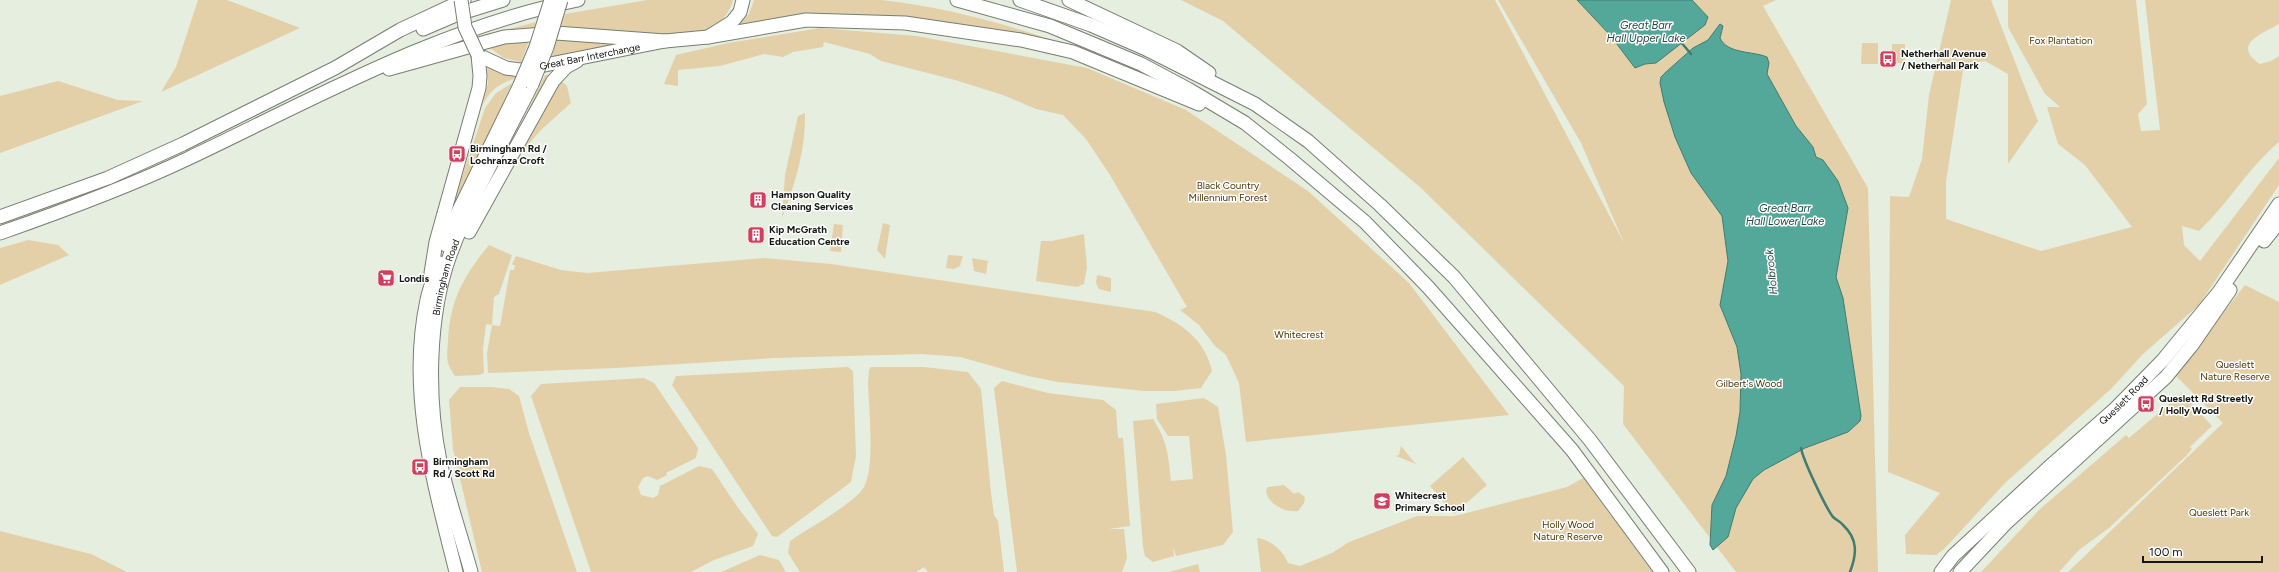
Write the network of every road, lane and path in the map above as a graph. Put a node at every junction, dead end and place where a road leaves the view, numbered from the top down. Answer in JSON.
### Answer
{"nodes":[{"id":1,"x":461,"y":0,"type":"edge"},
{"id":2,"x":464,"y":0,"type":"edge"},
{"id":3,"x":503,"y":0,"type":"edge"},
{"id":4,"x":551,"y":0,"type":"edge"},
{"id":5,"x":561,"y":0,"type":"edge"},
{"id":6,"x":578,"y":0,"type":"edge"},
{"id":7,"x":957,"y":0,"type":"edge"},
{"id":8,"x":1020,"y":0,"type":"edge"},
{"id":9,"x":1069,"y":0,"type":"edge"},
{"id":10,"x":743,"y":1,"type":"edge"},
{"id":11,"x":708,"y":37,"type":"junction"},
{"id":12,"x":665,"y":41,"type":"junction"},
{"id":13,"x":478,"y":55,"type":"junction"},
{"id":14,"x":585,"y":57,"type":"junction"},
{"id":15,"x":335,"y":68,"type":"junction"},
{"id":16,"x":345,"y":82,"type":"junction"},
{"id":17,"x":526,"y":84,"type":"junction"},
{"id":18,"x":1255,"y":104,"type":"junction"},
{"id":19,"x":1245,"y":123,"type":"junction"},
{"id":20,"x":67,"y":193,"type":"junction"},
{"id":21,"x":2279,"y":204,"type":"edge"},
{"id":22,"x":0,"y":207,"type":"edge"},
{"id":23,"x":0,"y":217,"type":"edge"},
{"id":24,"x":2279,"y":222,"type":"edge"},
{"id":25,"x":0,"y":233,"type":"edge"},
{"id":26,"x":443,"y":281,"type":"junction"},
{"id":27,"x":427,"y":299,"type":"junction"},
{"id":28,"x":456,"y":572,"type":"edge"},
{"id":29,"x":471,"y":572,"type":"edge"},
{"id":30,"x":1662,"y":572,"type":"edge"},
{"id":31,"x":1689,"y":572,"type":"edge"},
{"id":32,"x":1940,"y":572,"type":"edge"},
{"id":33,"x":1960,"y":572,"type":"edge"}],
"edges":[{"from":1,"to":13,"type":"highway","bridge":true},
{"from":2,"to":15,"type":"highway"},
{"from":3,"to":15,"type":"highway"},
{"from":4,"to":17,"type":"highway","name":"Birmingham Road","bridge":true},
{"from":5,"to":17,"type":"highway","name":"Birmingham Road","bridge":true},
{"from":6,"to":16,"type":"highway"},
{"from":7,"to":19,"type":"highway"},
{"from":8,"to":18,"type":"highway"},
{"from":9,"to":18,"type":"highway"},
{"from":10,"to":11,"type":"highway","name":"Great Barr Interchange"},
{"from":11,"to":12,"type":"highway","name":"Great Barr Interchange"},
{"from":11,"to":19,"type":"highway"},
{"from":12,"to":14,"type":"highway","name":"Great Barr Interchange"},
{"from":12,"to":16,"type":"highway"},
{"from":13,"to":14,"type":"highway","name":"Great Barr Interchange"},
{"from":13,"to":27,"type":"highway"},
{"from":14,"to":26,"type":"highway"},
{"from":15,"to":20,"type":"highway"},
{"from":16,"to":25,"type":"highway"},
{"from":17,"to":26,"type":"highway","name":"Birmingham Road"},
{"from":17,"to":27,"type":"highway","name":"Birmingham Road"},
{"from":18,"to":31,"type":"highway"},
{"from":19,"to":30,"type":"highway"},
{"from":20,"to":22,"type":"highway"},
{"from":20,"to":23,"type":"highway"},
{"from":21,"to":32,"type":"highway","name":"Queslett Road"},
{"from":24,"to":33,"type":"highway","name":"Queslett Road"},
{"from":26,"to":29,"type":"highway","name":"Birmingham Road"},
{"from":27,"to":28,"type":"highway","name":"Birmingham Road"}]}
